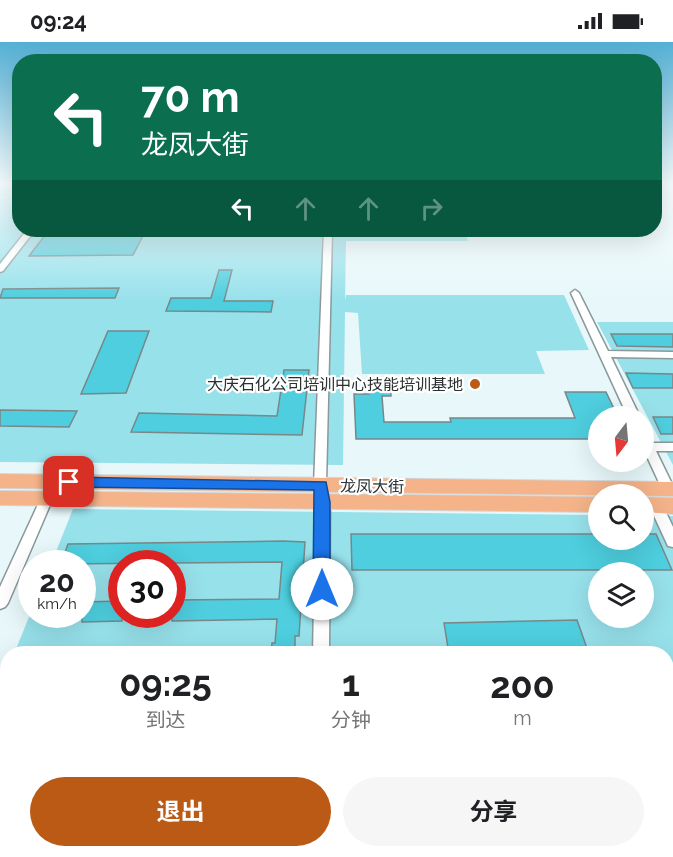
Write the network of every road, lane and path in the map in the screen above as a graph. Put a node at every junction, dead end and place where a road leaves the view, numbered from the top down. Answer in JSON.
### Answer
{"nodes":[{"id":1,"x":25,"y":237,"type":"edge"},
{"id":2,"x":328,"y":237,"type":"edge"},
{"id":3,"x":0,"y":269,"type":"edge"},
{"id":4,"x":575,"y":293,"type":"dead end"},
{"id":5,"x":604,"y":354,"type":"junction"},
{"id":6,"x":673,"y":355,"type":"edge"},
{"id":7,"x":629,"y":406,"type":"edge"},
{"id":8,"x":654,"y":443,"type":"edge"},
{"id":9,"x":673,"y":447,"type":"edge"},
{"id":10,"x":654,"y":469,"type":"edge"},
{"id":11,"x":0,"y":481,"type":"edge"},
{"id":12,"x":321,"y":493,"type":"junction"},
{"id":13,"x":0,"y":498,"type":"edge"},
{"id":14,"x":47,"y":498,"type":"junction"},
{"id":15,"x":663,"y":499,"type":"edge"},
{"id":16,"x":588,"y":505,"type":"edge"},
{"id":17,"x":673,"y":542,"type":"edge"},
{"id":18,"x":0,"y":603,"type":"edge"},
{"id":19,"x":321,"y":646,"type":"edge"}],
"edges":[{"from":1,"to":3,"type":"street"},
{"from":2,"to":12,"type":"street"},
{"from":4,"to":5,"type":"street"},
{"from":5,"to":6,"type":"street"},
{"from":5,"to":7,"type":"street"},
{"from":8,"to":9,"type":"street"},
{"from":10,"to":15,"type":"street"},
{"from":11,"to":12,"type":"main road","name":"龙凤大街"},
{"from":12,"to":14,"type":"main road","name":"龙凤大街"},
{"from":12,"to":15,"type":"main road","name":"龙凤大街"},
{"from":12,"to":16,"type":"main road","name":"龙凤大街"},
{"from":12,"to":19,"type":"street"},
{"from":13,"to":14,"type":"main road","name":"龙凤大街"},
{"from":14,"to":18,"type":"street"},
{"from":15,"to":17,"type":"street"}]}
